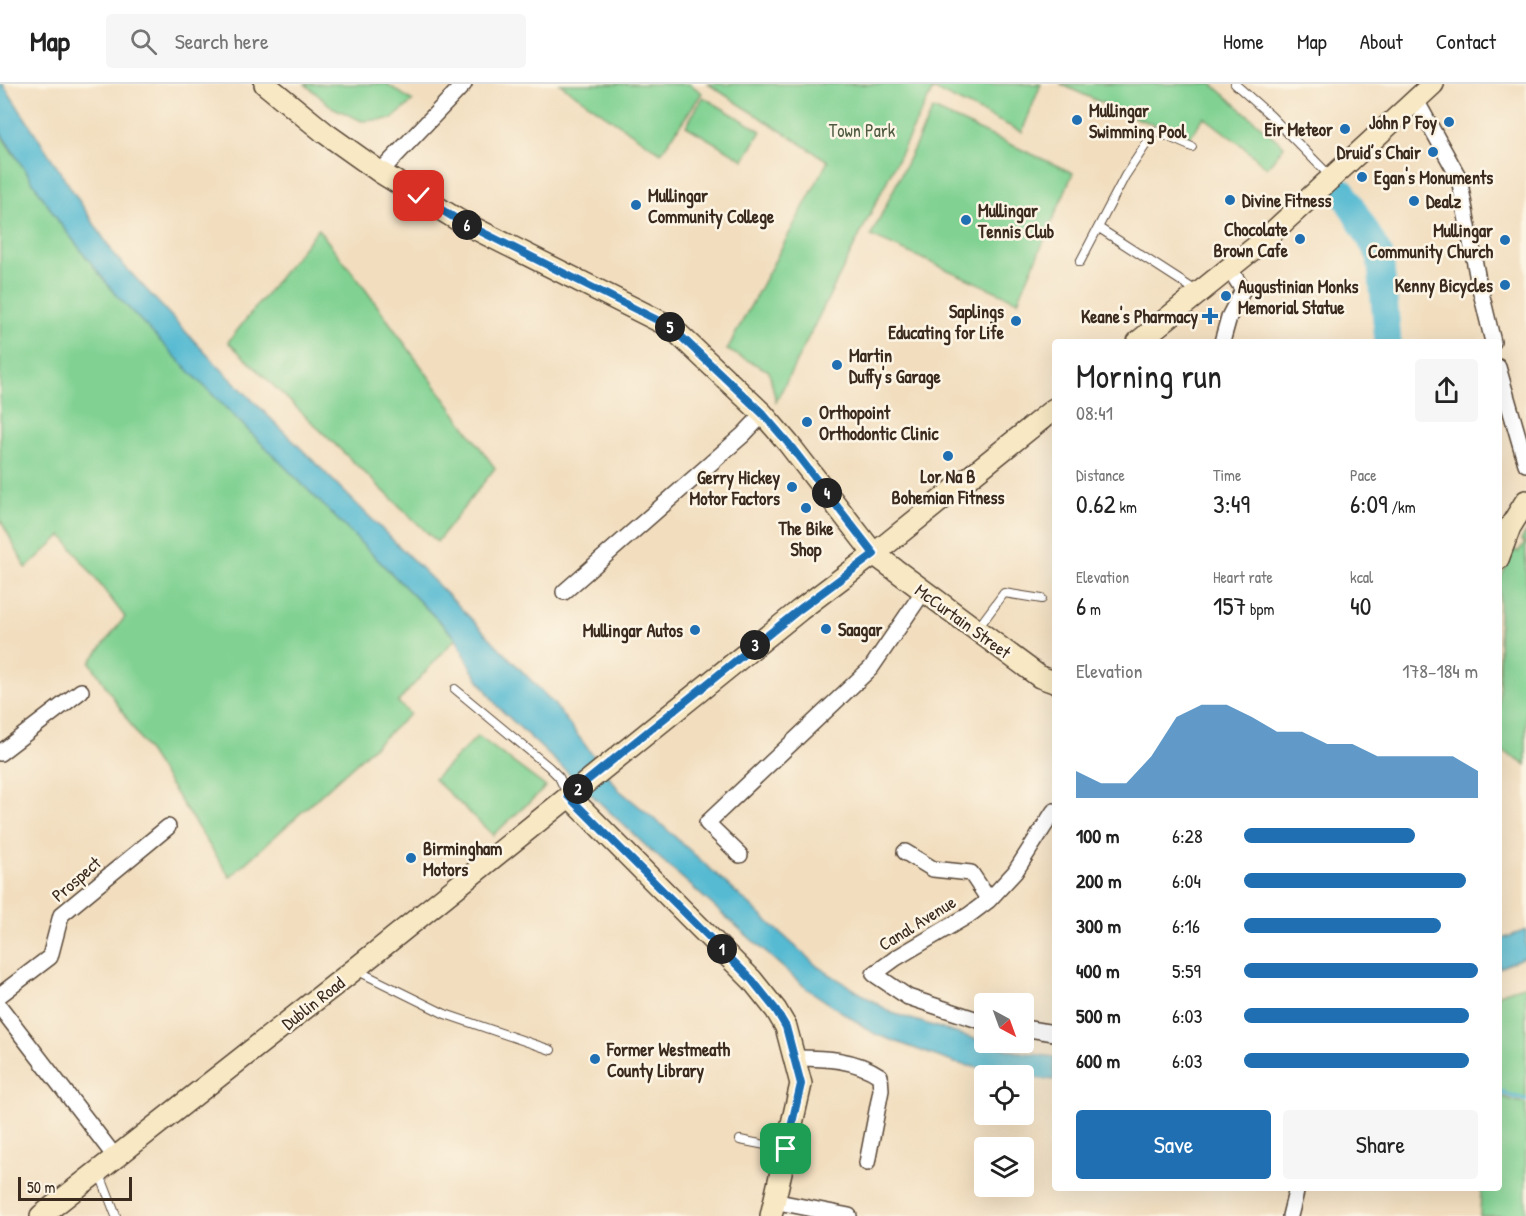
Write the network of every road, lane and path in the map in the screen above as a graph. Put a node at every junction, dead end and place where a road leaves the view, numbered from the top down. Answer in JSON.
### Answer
{"nodes":[{"id":1,"x":265,"y":84,"type":"edge"},
{"id":2,"x":464,"y":84,"type":"edge"},
{"id":3,"x":1235,"y":84,"type":"edge"},
{"id":4,"x":1433,"y":84,"type":"edge"},
{"id":5,"x":1416,"y":100,"type":"junction"},
{"id":6,"x":1192,"y":147,"type":"dead end"},
{"id":7,"x":380,"y":172,"type":"junction"},
{"id":8,"x":1332,"y":178,"type":"junction"},
{"id":9,"x":1099,"y":228,"type":"junction"},
{"id":10,"x":1080,"y":262,"type":"dead end"},
{"id":11,"x":1229,"y":268,"type":"junction"},
{"id":12,"x":1199,"y":293,"type":"junction"},
{"id":13,"x":1142,"y":339,"type":"edge"},
{"id":14,"x":1223,"y":339,"type":"edge"},
{"id":15,"x":1491,"y":339,"type":"edge"},
{"id":16,"x":1502,"y":381,"type":"edge"},
{"id":17,"x":1052,"y":411,"type":"edge"},
{"id":18,"x":763,"y":414,"type":"junction"},
{"id":19,"x":1526,"y":464,"type":"edge"},
{"id":20,"x":1526,"y":501,"type":"edge"},
{"id":21,"x":1502,"y":548,"type":"edge"},
{"id":22,"x":874,"y":554,"type":"junction"},
{"id":23,"x":564,"y":592,"type":"dead end"},
{"id":24,"x":923,"y":592,"type":"junction"},
{"id":25,"x":1042,"y":598,"type":"dead end"},
{"id":26,"x":976,"y":631,"type":"junction"},
{"id":27,"x":1052,"y":681,"type":"edge"},
{"id":28,"x":455,"y":689,"type":"dead end"},
{"id":29,"x":81,"y":691,"type":"dead end"},
{"id":30,"x":0,"y":753,"type":"edge"},
{"id":31,"x":575,"y":791,"type":"junction"},
{"id":32,"x":1052,"y":814,"type":"edge"},
{"id":33,"x":168,"y":827,"type":"dead end"},
{"id":34,"x":905,"y":852,"type":"dead end"},
{"id":35,"x":740,"y":855,"type":"dead end"},
{"id":36,"x":990,"y":900,"type":"junction"},
{"id":37,"x":355,"y":969,"type":"junction"},
{"id":38,"x":0,"y":995,"type":"edge"},
{"id":39,"x":0,"y":1007,"type":"edge"},
{"id":40,"x":974,"y":1019,"type":"edge"},
{"id":41,"x":1034,"y":1030,"type":"edge"},
{"id":42,"x":1052,"y":1033,"type":"edge"},
{"id":43,"x":551,"y":1050,"type":"dead end"},
{"id":44,"x":796,"y":1058,"type":"junction"},
{"id":45,"x":740,"y":1140,"type":"dead end"},
{"id":46,"x":786,"y":1149,"type":"junction"},
{"id":47,"x":116,"y":1158,"type":"junction"},
{"id":48,"x":867,"y":1163,"type":"dead end"},
{"id":49,"x":98,"y":1171,"type":"junction"},
{"id":50,"x":1296,"y":1191,"type":"edge"},
{"id":51,"x":772,"y":1209,"type":"edge"},
{"id":52,"x":41,"y":1216,"type":"edge"},
{"id":53,"x":116,"y":1216,"type":"edge"},
{"id":54,"x":849,"y":1216,"type":"edge"},
{"id":55,"x":1290,"y":1216,"type":"edge"}],
"edges":[{"from":1,"to":7,"type":"main road","name":"McCurtain Street"},
{"from":2,"to":7,"type":"street"},
{"from":3,"to":8,"type":"lane"},
{"from":4,"to":5,"type":"main road"},
{"from":5,"to":8,"type":"main road"},
{"from":5,"to":15,"type":"street"},
{"from":6,"to":9,"type":"lane"},
{"from":7,"to":18,"type":"main road","name":"McCurtain Street"},
{"from":8,"to":11,"type":"main road"},
{"from":9,"to":10,"type":"lane"},
{"from":9,"to":12,"type":"lane"},
{"from":11,"to":12,"type":"main road"},
{"from":11,"to":14,"type":"street"},
{"from":12,"to":13,"type":"main road"},
{"from":16,"to":19,"type":"street"},
{"from":17,"to":22,"type":"main road","name":"Dublin Road"},
{"from":18,"to":22,"type":"main road","name":"McCurtain Street"},
{"from":18,"to":23,"type":"street"},
{"from":20,"to":21,"type":"main road"},
{"from":22,"to":24,"type":"main road","name":"McCurtain Street"},
{"from":22,"to":31,"type":"main road","name":"Dublin Road"},
{"from":24,"to":26,"type":"main road","name":"McCurtain Street"},
{"from":24,"to":35,"type":"street"},
{"from":25,"to":26,"type":"lane"},
{"from":26,"to":27,"type":"main road","name":"McCurtain Street"},
{"from":28,"to":31,"type":"lane"},
{"from":29,"to":30,"type":"street"},
{"from":31,"to":37,"type":"main road","name":"Dublin Road"},
{"from":31,"to":44,"type":"main road"},
{"from":32,"to":36,"type":"street","name":"Canal Avenue"},
{"from":33,"to":38,"type":"street","name":"Prospect"},
{"from":34,"to":36,"type":"street"},
{"from":36,"to":40,"type":"street","name":"Canal Avenue"},
{"from":37,"to":43,"type":"lane"},
{"from":37,"to":47,"type":"main road","name":"Dublin Road"},
{"from":39,"to":47,"type":"street"},
{"from":41,"to":42,"type":"street"},
{"from":44,"to":46,"type":"main road"},
{"from":44,"to":48,"type":"street"},
{"from":45,"to":46,"type":"lane"},
{"from":46,"to":51,"type":"main road"},
{"from":47,"to":49,"type":"main road","name":"Dublin Road"},
{"from":49,"to":52,"type":"main road","name":"Dublin Road"},
{"from":49,"to":53,"type":"lane"},
{"from":50,"to":55,"type":"street"},
{"from":51,"to":54,"type":"street"}]}
